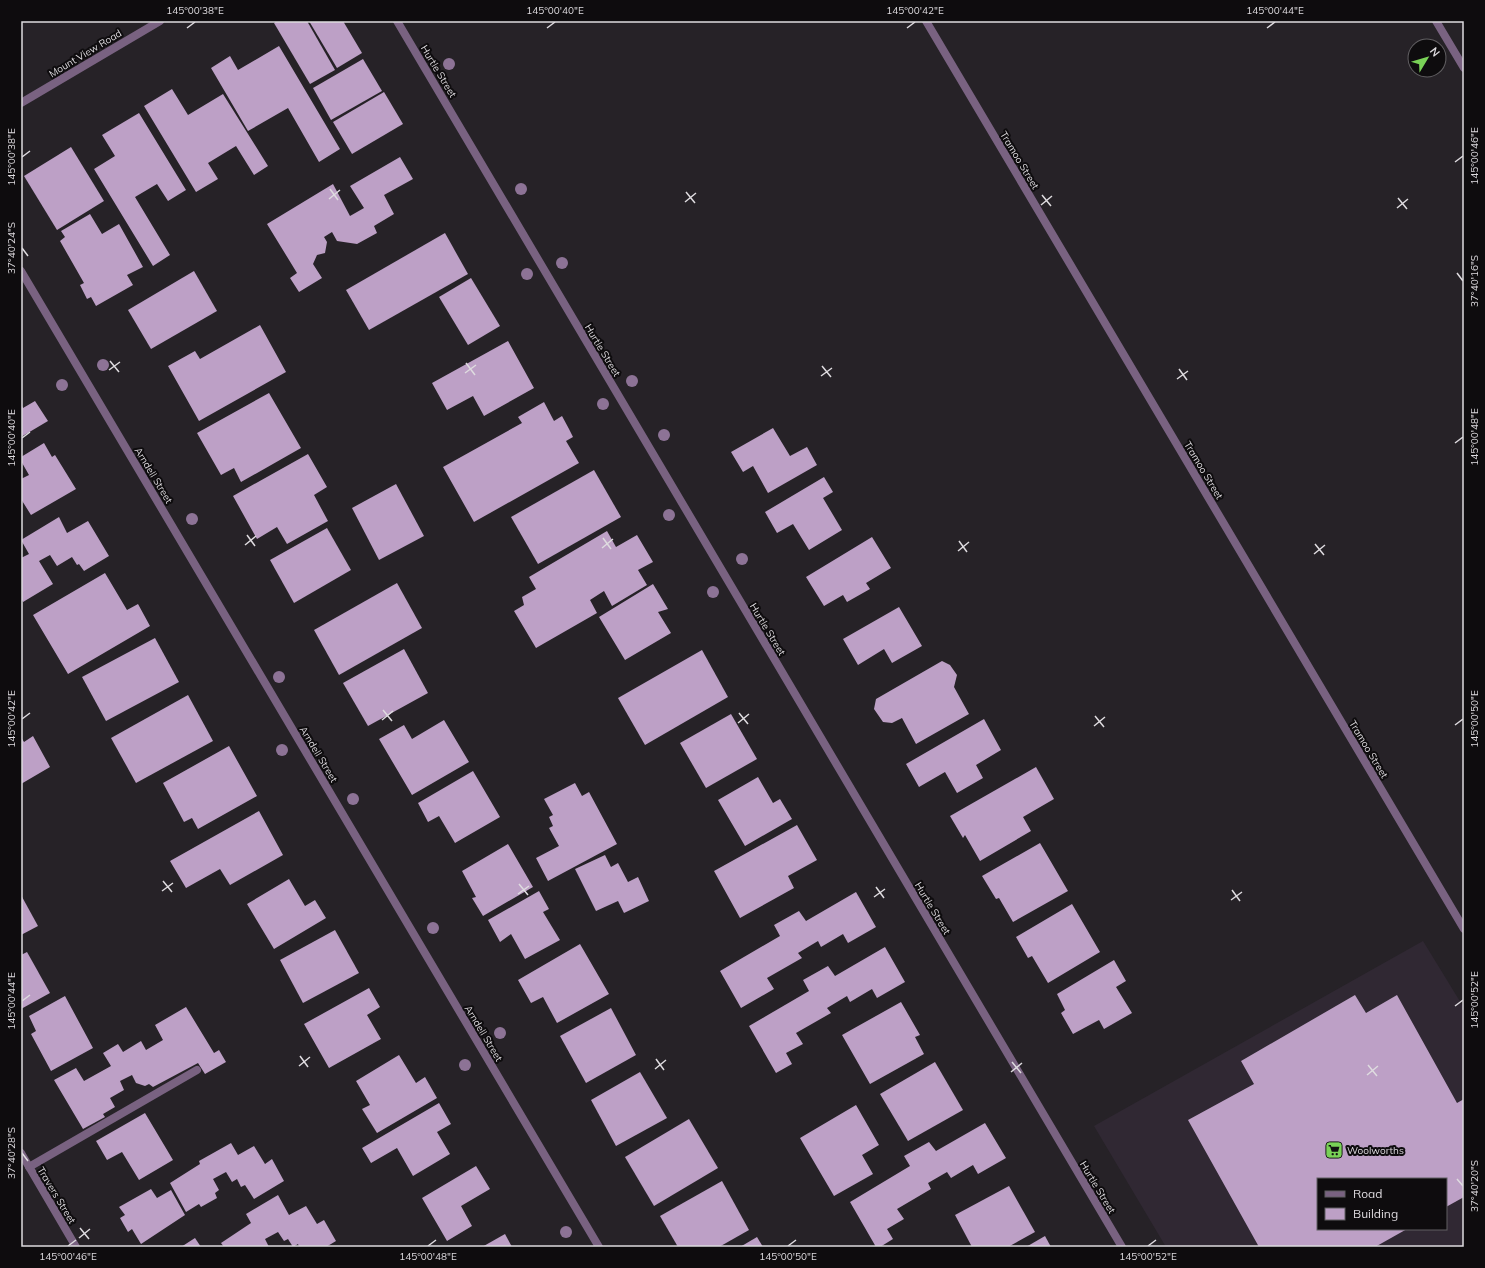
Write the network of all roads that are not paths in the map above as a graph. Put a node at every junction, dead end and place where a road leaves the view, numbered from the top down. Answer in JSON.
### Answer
{"nodes":[{"id":1,"x":160,"y":21,"type":"edge"},
{"id":2,"x":397,"y":21,"type":"edge"},
{"id":3,"x":926,"y":21,"type":"edge"},
{"id":4,"x":1436,"y":21,"type":"edge"},
{"id":5,"x":1464,"y":68,"type":"edge"},
{"id":6,"x":21,"y":103,"type":"edge"},
{"id":7,"x":21,"y":271,"type":"edge"},
{"id":8,"x":1464,"y":929,"type":"edge"},
{"id":9,"x":198,"y":1070,"type":"dead end"},
{"id":10,"x":21,"y":1153,"type":"edge"},
{"id":11,"x":29,"y":1167,"type":"junction"},
{"id":12,"x":76,"y":1247,"type":"edge"},
{"id":13,"x":599,"y":1247,"type":"edge"},
{"id":14,"x":1122,"y":1247,"type":"edge"}],
"edges":[{"from":1,"to":6,"type":"street","name":"Mount View Road"},
{"from":2,"to":14,"type":"street","name":"Hurtle Street"},
{"from":3,"to":8,"type":"street","name":"Tramoo Street"},
{"from":4,"to":5,"type":"street"},
{"from":7,"to":13,"type":"street","name":"Arndell Street"},
{"from":9,"to":11,"type":"street"},
{"from":10,"to":11,"type":"street","name":"Travers Street"},
{"from":11,"to":12,"type":"street","name":"Travers Street"}]}
